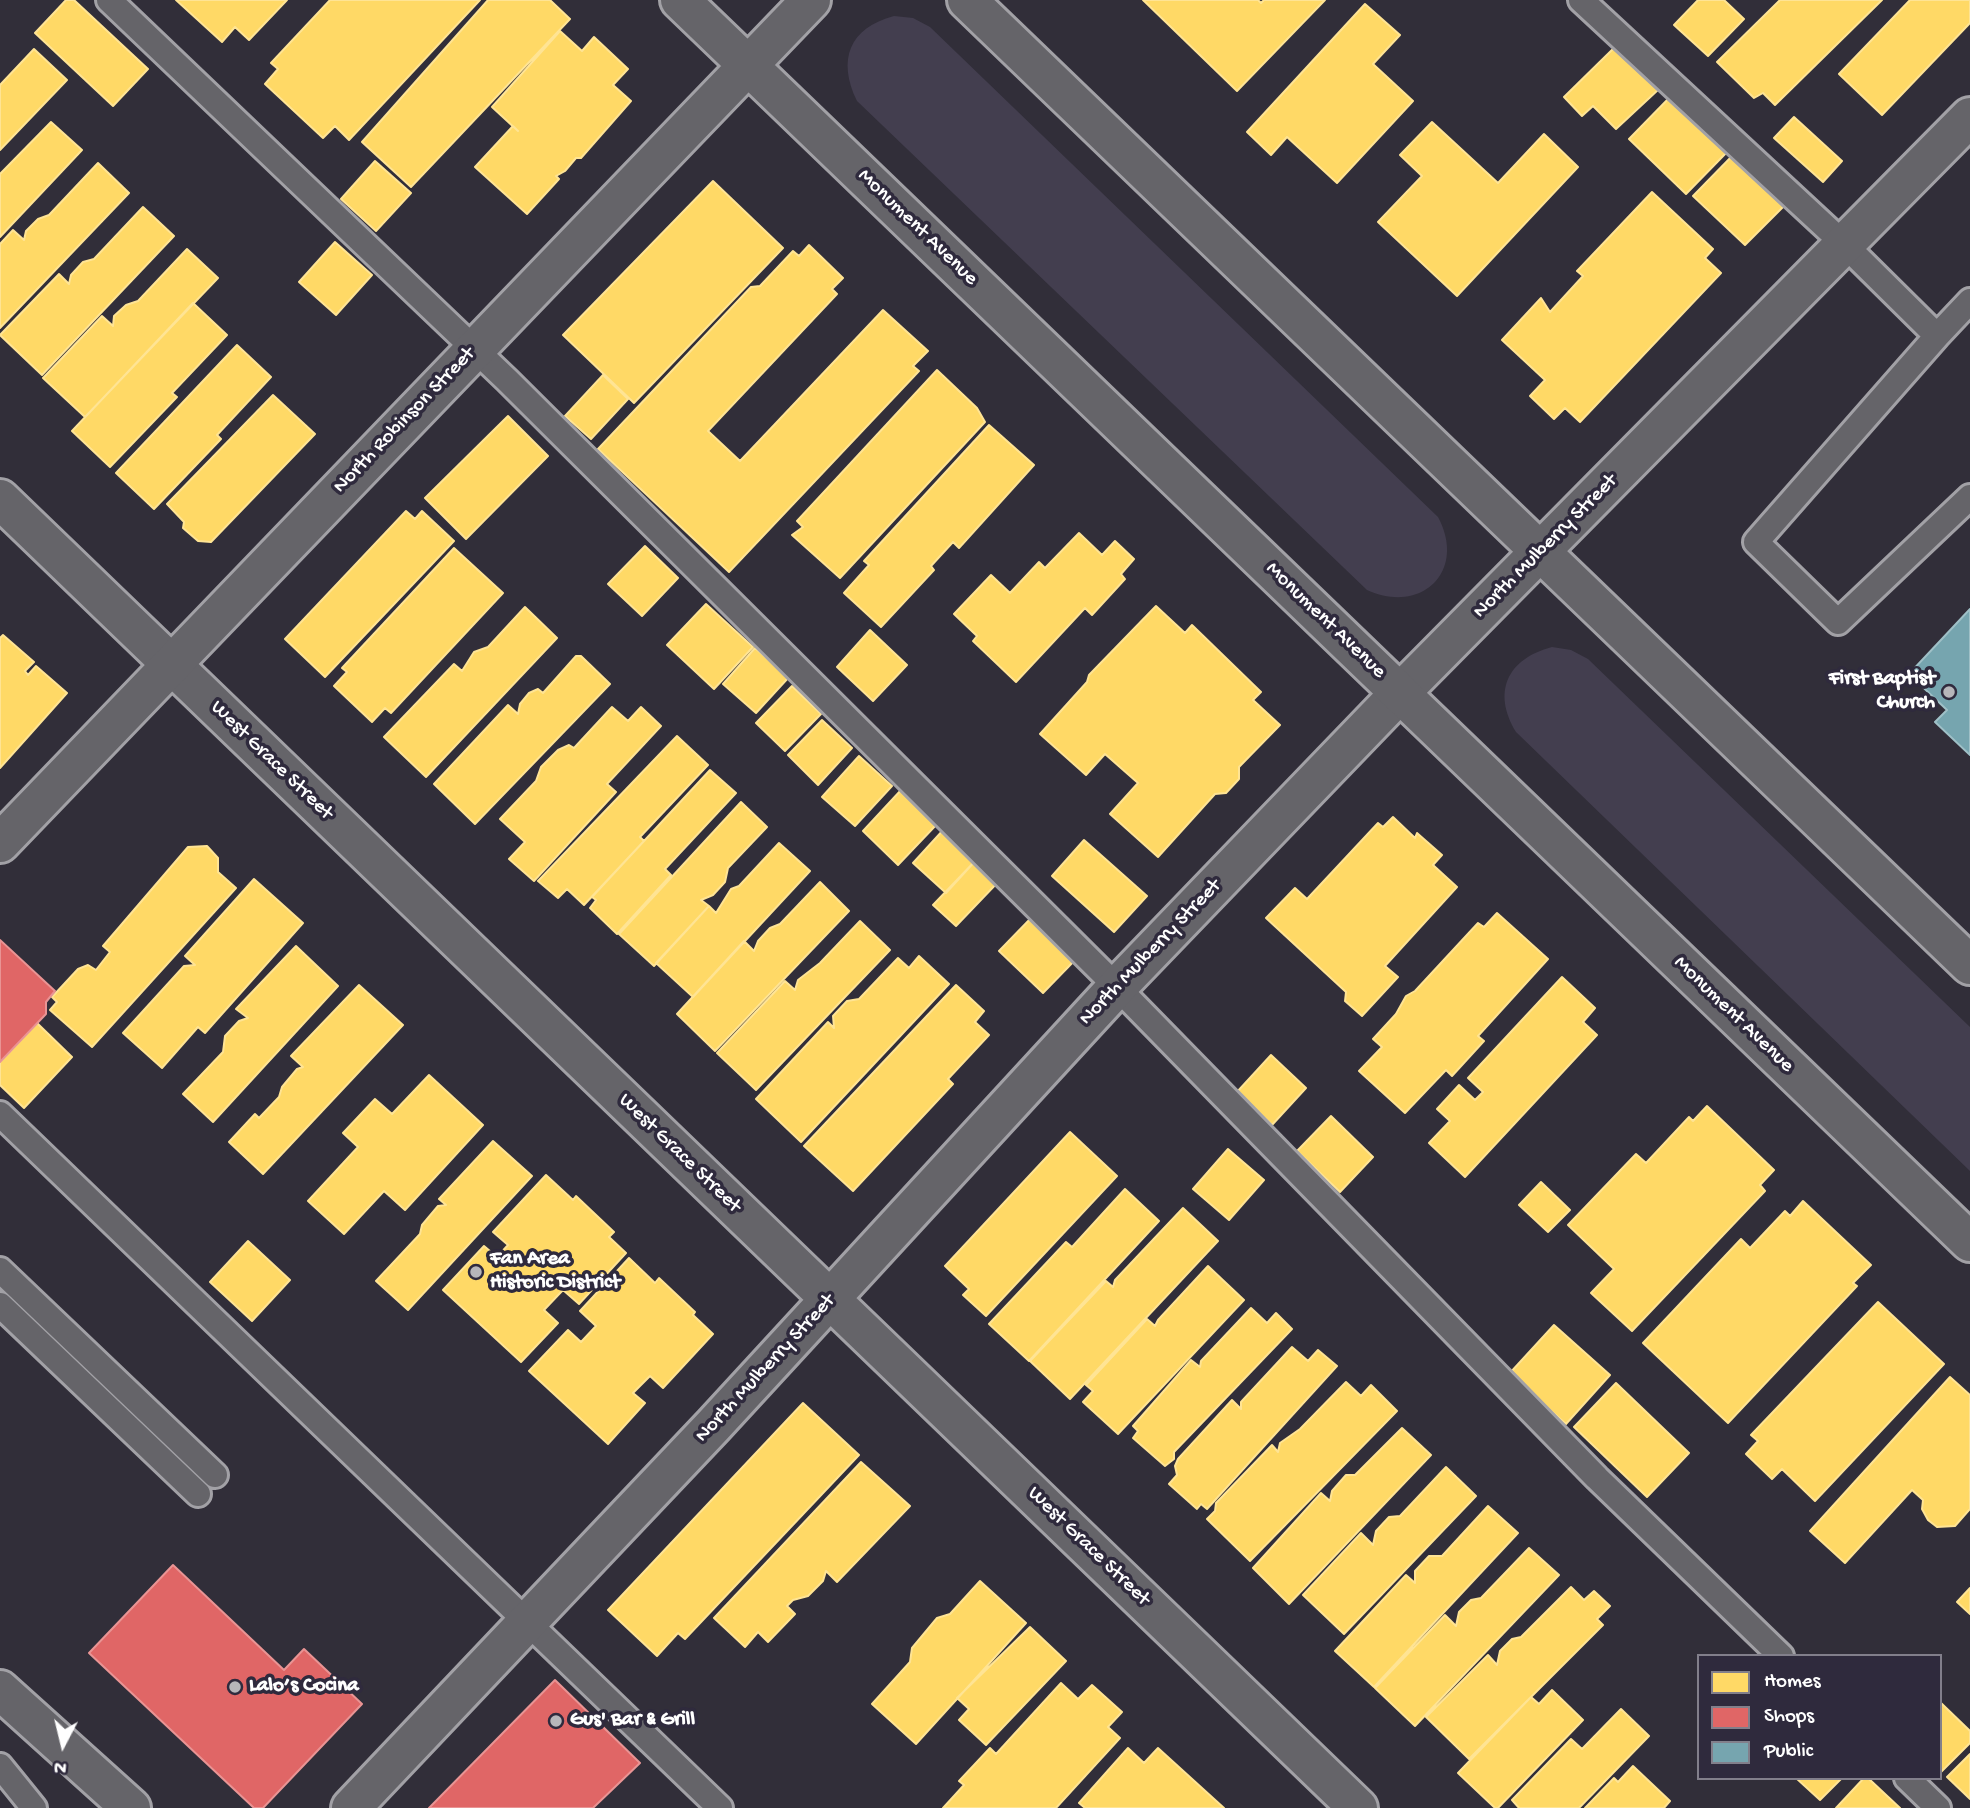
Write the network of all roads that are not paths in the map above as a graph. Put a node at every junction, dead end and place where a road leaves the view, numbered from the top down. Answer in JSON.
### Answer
{"nodes":[{"id":1,"x":109,"y":0,"type":"edge"},
{"id":2,"x":680,"y":0,"type":"edge"},
{"id":3,"x":811,"y":0,"type":"edge"},
{"id":4,"x":967,"y":0,"type":"edge"},
{"id":5,"x":1581,"y":0,"type":"edge"},
{"id":6,"x":748,"y":65,"type":"junction"},
{"id":7,"x":1970,"y":117,"type":"edge"},
{"id":8,"x":1844,"y":244,"type":"junction"},
{"id":9,"x":1968,"y":308,"type":"edge"},
{"id":10,"x":1937,"y":335,"type":"junction"},
{"id":11,"x":475,"y":348,"type":"junction"},
{"id":12,"x":1970,"y":497,"type":"edge"},
{"id":13,"x":0,"y":499,"type":"edge"},
{"id":14,"x":1540,"y":554,"type":"junction"},
{"id":15,"x":171,"y":665,"type":"junction"},
{"id":16,"x":1399,"y":694,"type":"junction"},
{"id":17,"x":0,"y":843,"type":"edge"},
{"id":18,"x":1970,"y":965,"type":"edge"},
{"id":19,"x":1117,"y":987,"type":"junction"},
{"id":20,"x":0,"y":1114,"type":"edge"},
{"id":21,"x":1970,"y":1242,"type":"edge"},
{"id":22,"x":0,"y":1270,"type":"edge"},
{"id":23,"x":831,"y":1300,"type":"junction"},
{"id":24,"x":0,"y":1305,"type":"edge"},
{"id":25,"x":0,"y":1321,"type":"edge"},
{"id":26,"x":28,"y":1332,"type":"junction"},
{"id":27,"x":215,"y":1475,"type":"dead end"},
{"id":28,"x":198,"y":1494,"type":"dead end"},
{"id":29,"x":527,"y":1623,"type":"junction"},
{"id":30,"x":1779,"y":1654,"type":"edge"},
{"id":31,"x":0,"y":1690,"type":"edge"},
{"id":32,"x":0,"y":1766,"type":"edge"},
{"id":33,"x":1909,"y":1780,"type":"edge"},
{"id":34,"x":34,"y":1808,"type":"edge"},
{"id":35,"x":131,"y":1808,"type":"edge"},
{"id":36,"x":351,"y":1808,"type":"edge"},
{"id":37,"x":720,"y":1808,"type":"edge"},
{"id":38,"x":1358,"y":1808,"type":"edge"},
{"id":39,"x":1938,"y":1808,"type":"edge"}],
"edges":[{"from":1,"to":11,"type":"lane"},
{"from":2,"to":6,"type":"street","name":"Monument Avenue"},
{"from":3,"to":6,"type":"street","name":"North Robinson Street"},
{"from":4,"to":14,"type":"street"},
{"from":5,"to":8,"type":"lane"},
{"from":6,"to":11,"type":"street","name":"North Robinson Street"},
{"from":6,"to":16,"type":"street","name":"Monument Avenue"},
{"from":7,"to":8,"type":"street","name":"North Mulberry Street"},
{"from":8,"to":10,"type":"lane"},
{"from":8,"to":14,"type":"street","name":"North Mulberry Street"},
{"from":9,"to":10,"type":"lane"},
{"from":10,"to":12,"type":"lane"},
{"from":11,"to":15,"type":"street","name":"North Robinson Street"},
{"from":11,"to":19,"type":"lane"},
{"from":13,"to":15,"type":"street","name":"West Grace Street"},
{"from":14,"to":16,"type":"street","name":"North Mulberry Street"},
{"from":14,"to":18,"type":"street"},
{"from":15,"to":17,"type":"street","name":"North Robinson Street"},
{"from":15,"to":23,"type":"street","name":"West Grace Street"},
{"from":16,"to":19,"type":"street","name":"North Mulberry Street"},
{"from":16,"to":21,"type":"street","name":"Monument Avenue"},
{"from":19,"to":23,"type":"street","name":"North Mulberry Street"},
{"from":19,"to":30,"type":"lane"},
{"from":20,"to":29,"type":"lane"},
{"from":22,"to":27,"type":"lane"},
{"from":23,"to":29,"type":"street","name":"North Mulberry Street"},
{"from":23,"to":38,"type":"street","name":"West Grace Street"},
{"from":24,"to":26,"type":"lane"},
{"from":25,"to":26,"type":"lane"},
{"from":26,"to":28,"type":"lane"},
{"from":29,"to":36,"type":"street","name":"North Mulberry Street"},
{"from":29,"to":37,"type":"lane"},
{"from":31,"to":35,"type":"street"},
{"from":32,"to":34,"type":"lane"},
{"from":33,"to":39,"type":"lane"}]}
